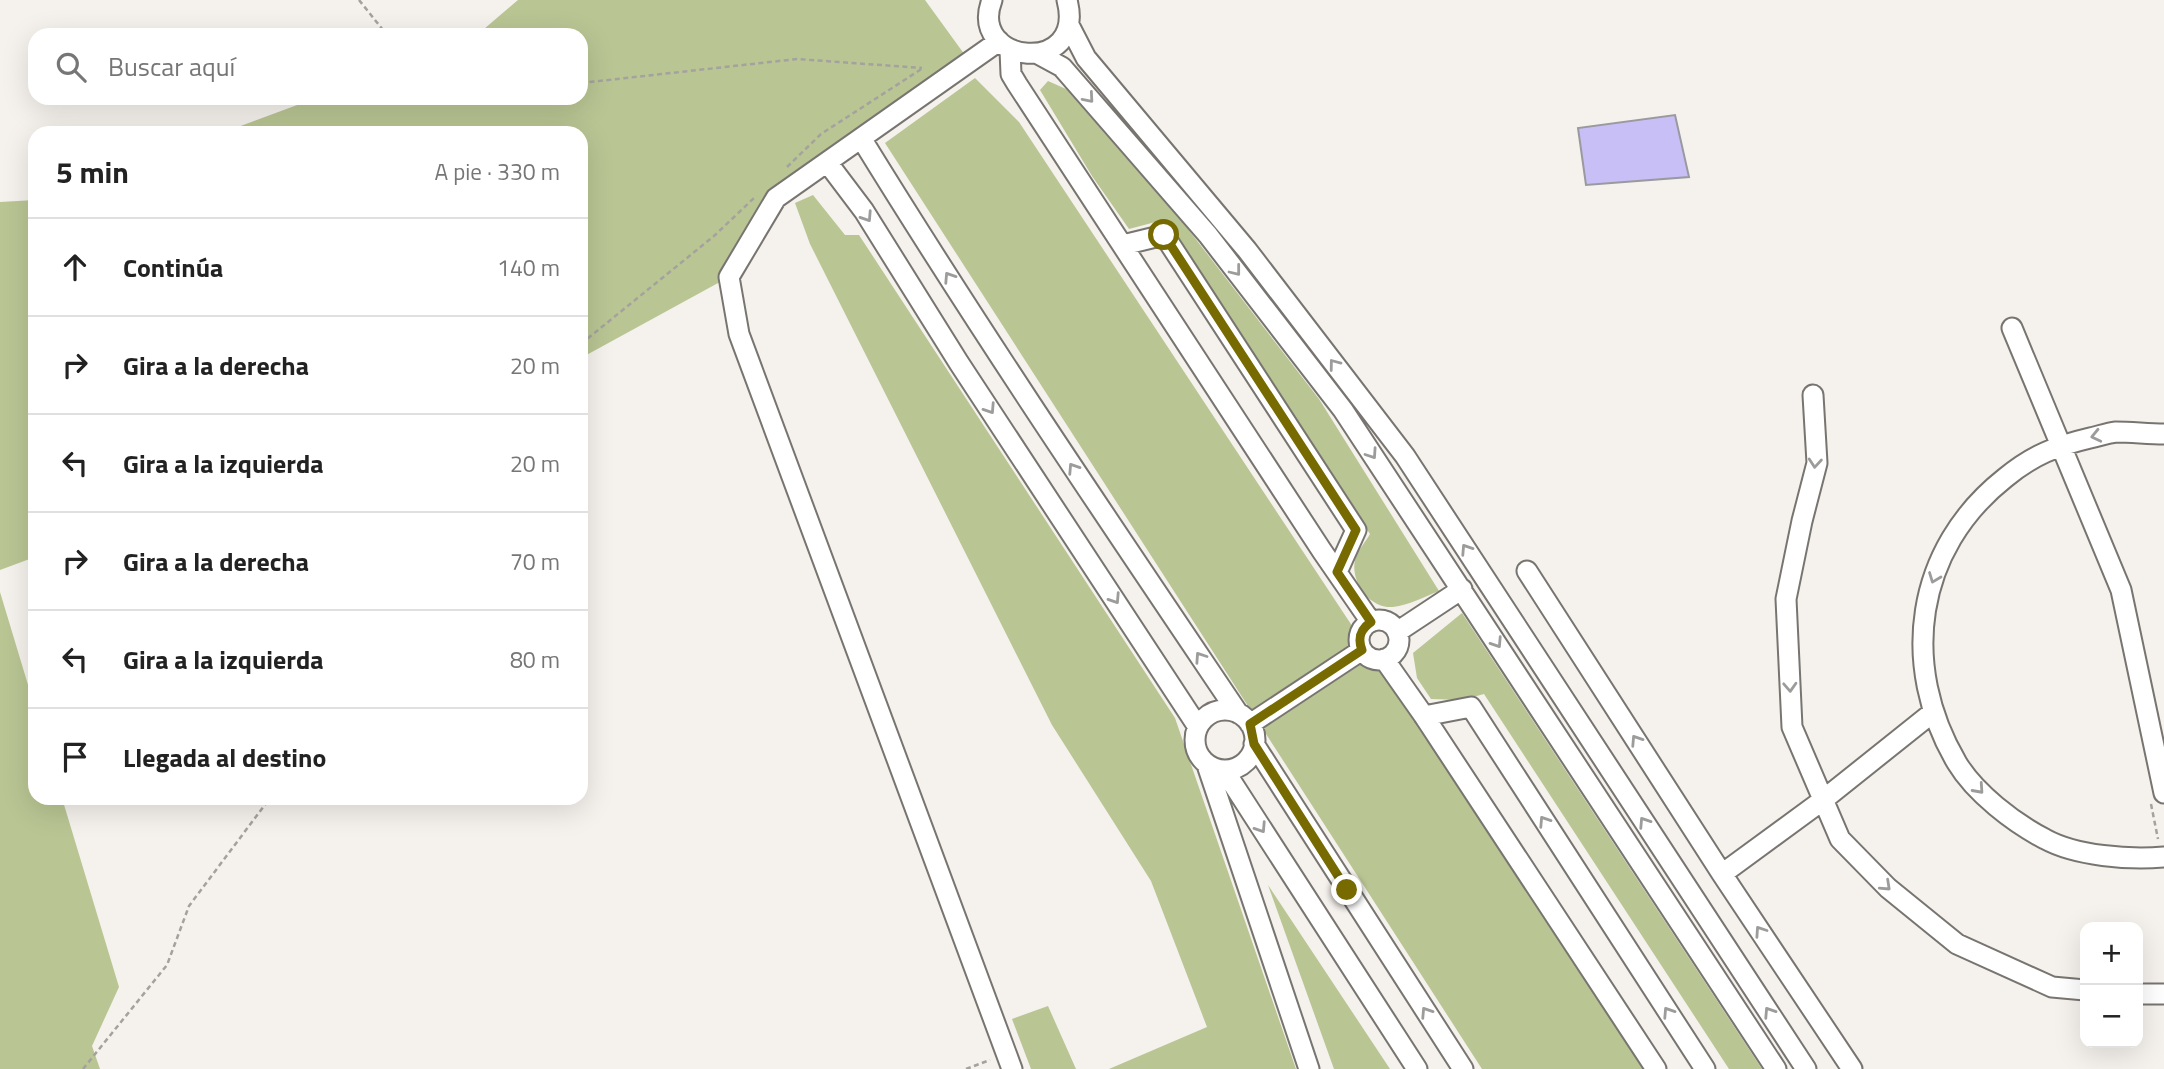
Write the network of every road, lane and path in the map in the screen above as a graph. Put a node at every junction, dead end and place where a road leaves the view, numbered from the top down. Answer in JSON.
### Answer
{"nodes":[{"id":1,"x":359,"y":0,"type":"edge"},
{"id":2,"x":992,"y":0,"type":"edge"},
{"id":3,"x":1067,"y":0,"type":"edge"},
{"id":4,"x":1069,"y":25,"type":"junction"},
{"id":5,"x":381,"y":28,"type":"edge"},
{"id":6,"x":1005,"y":46,"type":"junction"},
{"id":7,"x":1038,"y":54,"type":"junction"},
{"id":8,"x":588,"y":82,"type":"edge"},
{"id":9,"x":861,"y":138,"type":"junction"},
{"id":10,"x":827,"y":162,"type":"junction"},
{"id":11,"x":782,"y":171,"type":"dead end"},
{"id":12,"x":763,"y":190,"type":"dead end"},
{"id":13,"x":1123,"y":245,"type":"junction"},
{"id":14,"x":2012,"y":328,"type":"dead end"},
{"id":15,"x":588,"y":338,"type":"edge"},
{"id":16,"x":1813,"y":395,"type":"dead end"},
{"id":17,"x":2164,"y":434,"type":"edge"},
{"id":18,"x":2059,"y":445,"type":"junction"},
{"id":19,"x":1527,"y":571,"type":"dead end"},
{"id":20,"x":1337,"y":572,"type":"junction"},
{"id":21,"x":1462,"y":589,"type":"junction"},
{"id":22,"x":1371,"y":622,"type":"junction"},
{"id":23,"x":1397,"y":632,"type":"junction"},
{"id":24,"x":1362,"y":650,"type":"junction"},
{"id":25,"x":1384,"y":659,"type":"junction"},
{"id":26,"x":1932,"y":713,"type":"junction"},
{"id":27,"x":1424,"y":716,"type":"junction"},
{"id":28,"x":1244,"y":719,"type":"junction"},
{"id":29,"x":1198,"y":727,"type":"junction"},
{"id":30,"x":1254,"y":744,"type":"junction"},
{"id":31,"x":1215,"y":768,"type":"junction"},
{"id":32,"x":2157,"y":798,"type":"edge"},
{"id":33,"x":1823,"y":800,"type":"junction"},
{"id":34,"x":265,"y":805,"type":"edge"},
{"id":35,"x":2163,"y":857,"type":"edge"},
{"id":36,"x":1722,"y":874,"type":"junction"},
{"id":37,"x":2080,"y":990,"type":"edge"},
{"id":38,"x":2143,"y":994,"type":"edge"},
{"id":39,"x":2164,"y":994,"type":"edge"},
{"id":40,"x":1009,"y":1061,"type":"edge"},
{"id":41,"x":83,"y":1069,"type":"edge"},
{"id":42,"x":966,"y":1069,"type":"edge"},
{"id":43,"x":1308,"y":1069,"type":"edge"},
{"id":44,"x":1417,"y":1069,"type":"edge"},
{"id":45,"x":1463,"y":1069,"type":"edge"},
{"id":46,"x":1657,"y":1069,"type":"edge"},
{"id":47,"x":1705,"y":1069,"type":"edge"},
{"id":48,"x":1776,"y":1069,"type":"edge"},
{"id":49,"x":1806,"y":1069,"type":"edge"},
{"id":50,"x":1852,"y":1069,"type":"edge"}],
"edges":[{"from":1,"to":5,"type":"path"},
{"from":2,"to":6,"type":"street"},
{"from":3,"to":4,"type":"street"},
{"from":4,"to":7,"type":"street"},
{"from":49,"to":4,"type":"street","one_way":true},
{"from":6,"to":7,"type":"street"},
{"from":6,"to":9,"type":"street"},
{"from":6,"to":13,"type":"street"},
{"from":7,"to":21,"type":"street","one_way":true},
{"from":8,"to":11,"type":"path"},
{"from":9,"to":10,"type":"street"},
{"from":28,"to":9,"type":"street","one_way":true},
{"from":10,"to":29,"type":"street","one_way":true},
{"from":10,"to":40,"type":"street"},
{"from":12,"to":15,"type":"path"},
{"from":13,"to":20,"type":"street"},
{"from":13,"to":20,"type":"street"},
{"from":14,"to":18,"type":"street"},
{"from":16,"to":33,"type":"street","one_way":true},
{"from":17,"to":18,"type":"street","one_way":true},
{"from":18,"to":26,"type":"street","one_way":true},
{"from":18,"to":32,"type":"street"},
{"from":36,"to":19,"type":"street","one_way":true},
{"from":20,"to":22,"type":"street"},
{"from":21,"to":23,"type":"street"},
{"from":21,"to":48,"type":"street","one_way":true},
{"from":22,"to":23,"type":"street"},
{"from":22,"to":24,"type":"street"},
{"from":23,"to":25,"type":"street"},
{"from":24,"to":25,"type":"street"},
{"from":24,"to":28,"type":"street"},
{"from":25,"to":27,"type":"street"},
{"from":26,"to":33,"type":"street"},
{"from":26,"to":35,"type":"street","one_way":true},
{"from":27,"to":46,"type":"street"},
{"from":47,"to":27,"type":"street","one_way":true},
{"from":28,"to":29,"type":"street"},
{"from":28,"to":30,"type":"street"},
{"from":29,"to":31,"type":"street"},
{"from":30,"to":31,"type":"street"},
{"from":45,"to":30,"type":"street","one_way":true},
{"from":31,"to":43,"type":"street"},
{"from":31,"to":44,"type":"street","one_way":true},
{"from":32,"to":35,"type":"path"},
{"from":33,"to":36,"type":"street"},
{"from":33,"to":37,"type":"street","one_way":true},
{"from":34,"to":41,"type":"path"},
{"from":50,"to":36,"type":"street","one_way":true},
{"from":38,"to":39,"type":"street"},
{"from":40,"to":42,"type":"path"}]}
